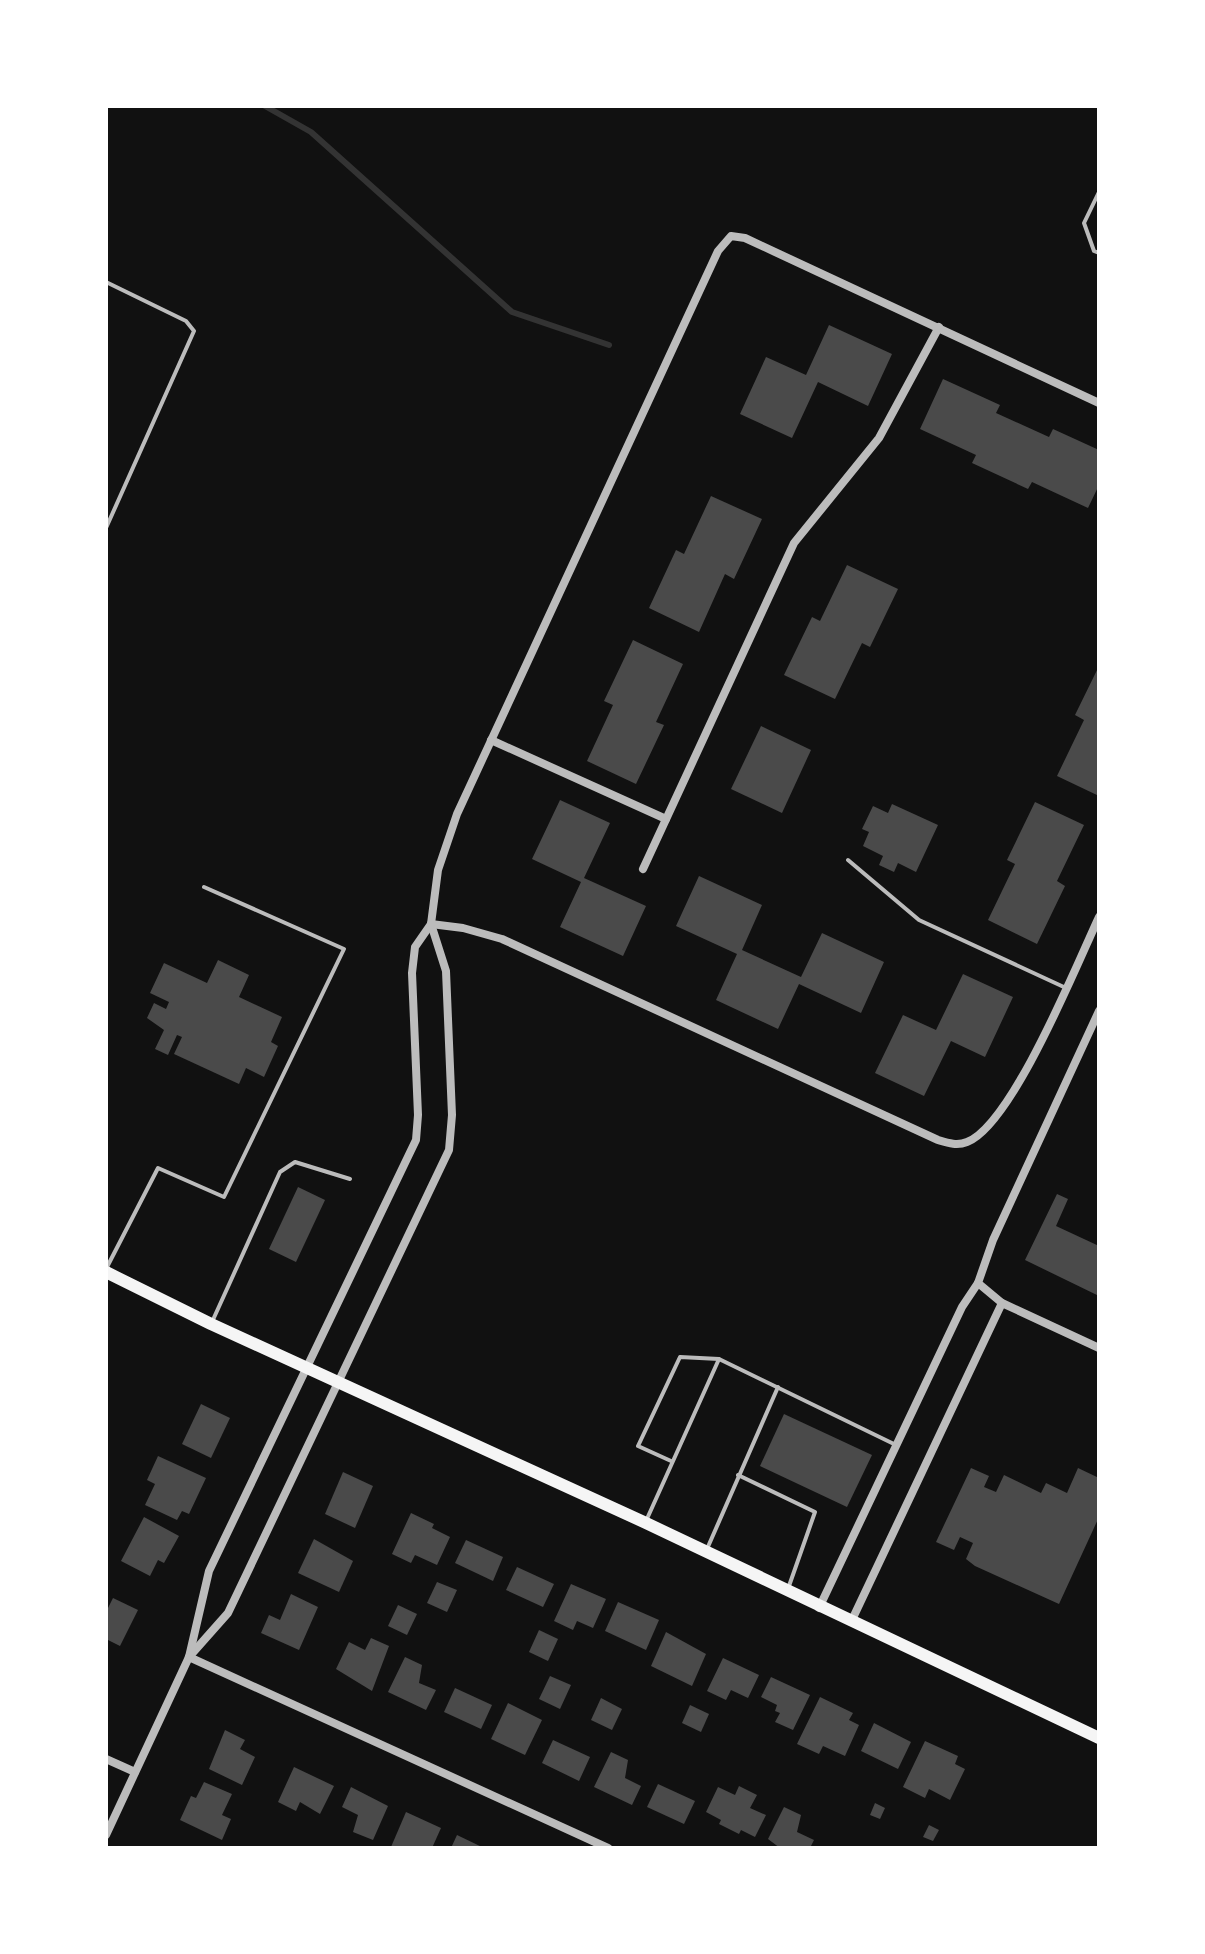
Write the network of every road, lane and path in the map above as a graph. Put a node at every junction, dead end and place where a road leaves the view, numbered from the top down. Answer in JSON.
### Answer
{"nodes":[{"id":1,"x":1099,"y":192,"type":"edge"},
{"id":2,"x":1099,"y":253,"type":"edge"},
{"id":3,"x":106,"y":282,"type":"edge"},
{"id":4,"x":939,"y":327,"type":"junction"},
{"id":5,"x":1099,"y":403,"type":"edge"},
{"id":6,"x":106,"y":528,"type":"edge"},
{"id":7,"x":491,"y":740,"type":"junction"},
{"id":8,"x":666,"y":819,"type":"junction"},
{"id":9,"x":848,"y":860,"type":"dead end"},
{"id":10,"x":643,"y":869,"type":"dead end"},
{"id":11,"x":204,"y":887,"type":"dead end"},
{"id":12,"x":1099,"y":917,"type":"edge"},
{"id":13,"x":431,"y":924,"type":"junction"},
{"id":14,"x":1066,"y":988,"type":"junction"},
{"id":15,"x":1099,"y":1011,"type":"edge"},
{"id":16,"x":350,"y":1179,"type":"dead end"},
{"id":17,"x":106,"y":1270,"type":"edge"},
{"id":18,"x":978,"y":1283,"type":"junction"},
{"id":19,"x":1002,"y":1303,"type":"junction"},
{"id":20,"x":211,"y":1324,"type":"junction"},
{"id":21,"x":1099,"y":1348,"type":"edge"},
{"id":22,"x":719,"y":1359,"type":"junction"},
{"id":23,"x":308,"y":1369,"type":"junction"},
{"id":24,"x":338,"y":1384,"type":"junction"},
{"id":25,"x":778,"y":1387,"type":"junction"},
{"id":26,"x":898,"y":1446,"type":"junction"},
{"id":27,"x":671,"y":1461,"type":"junction"},
{"id":28,"x":738,"y":1475,"type":"junction"},
{"id":29,"x":646,"y":1523,"type":"junction"},
{"id":30,"x":705,"y":1553,"type":"junction"},
{"id":31,"x":786,"y":1592,"type":"junction"},
{"id":32,"x":819,"y":1608,"type":"junction"},
{"id":33,"x":851,"y":1622,"type":"junction"},
{"id":34,"x":189,"y":1657,"type":"junction"},
{"id":35,"x":1099,"y":1738,"type":"edge"},
{"id":36,"x":106,"y":1759,"type":"edge"},
{"id":37,"x":135,"y":1772,"type":"junction"},
{"id":38,"x":106,"y":1835,"type":"edge"},
{"id":39,"x":608,"y":1848,"type":"edge"}],
"edges":[{"from":1,"to":2,"type":"lane"},
{"from":3,"to":6,"type":"lane"},
{"from":4,"to":5,"type":"street"},
{"from":4,"to":7,"type":"street"},
{"from":4,"to":8,"type":"street"},
{"from":7,"to":8,"type":"street"},
{"from":7,"to":13,"type":"street"},
{"from":8,"to":10,"type":"street"},
{"from":9,"to":14,"type":"lane"},
{"from":11,"to":17,"type":"lane"},
{"from":12,"to":14,"type":"street"},
{"from":13,"to":14,"type":"street"},
{"from":13,"to":23,"type":"street"},
{"from":13,"to":24,"type":"street"},
{"from":15,"to":18,"type":"street"},
{"from":16,"to":20,"type":"lane"},
{"from":17,"to":20,"type":"main road"},
{"from":18,"to":19,"type":"street"},
{"from":18,"to":26,"type":"street"},
{"from":19,"to":21,"type":"street"},
{"from":19,"to":33,"type":"street"},
{"from":20,"to":23,"type":"main road"},
{"from":22,"to":25,"type":"lane"},
{"from":22,"to":27,"type":"lane"},
{"from":22,"to":27,"type":"lane"},
{"from":23,"to":24,"type":"main road"},
{"from":23,"to":34,"type":"street"},
{"from":24,"to":29,"type":"main road"},
{"from":24,"to":34,"type":"street"},
{"from":25,"to":26,"type":"lane"},
{"from":25,"to":28,"type":"lane"},
{"from":26,"to":32,"type":"street"},
{"from":27,"to":29,"type":"lane"},
{"from":28,"to":30,"type":"lane"},
{"from":28,"to":31,"type":"lane"},
{"from":29,"to":30,"type":"main road"},
{"from":30,"to":31,"type":"main road"},
{"from":31,"to":32,"type":"main road"},
{"from":32,"to":33,"type":"main road"},
{"from":33,"to":35,"type":"main road"},
{"from":34,"to":37,"type":"street"},
{"from":34,"to":39,"type":"street"},
{"from":36,"to":37,"type":"street"},
{"from":37,"to":38,"type":"street"}]}
